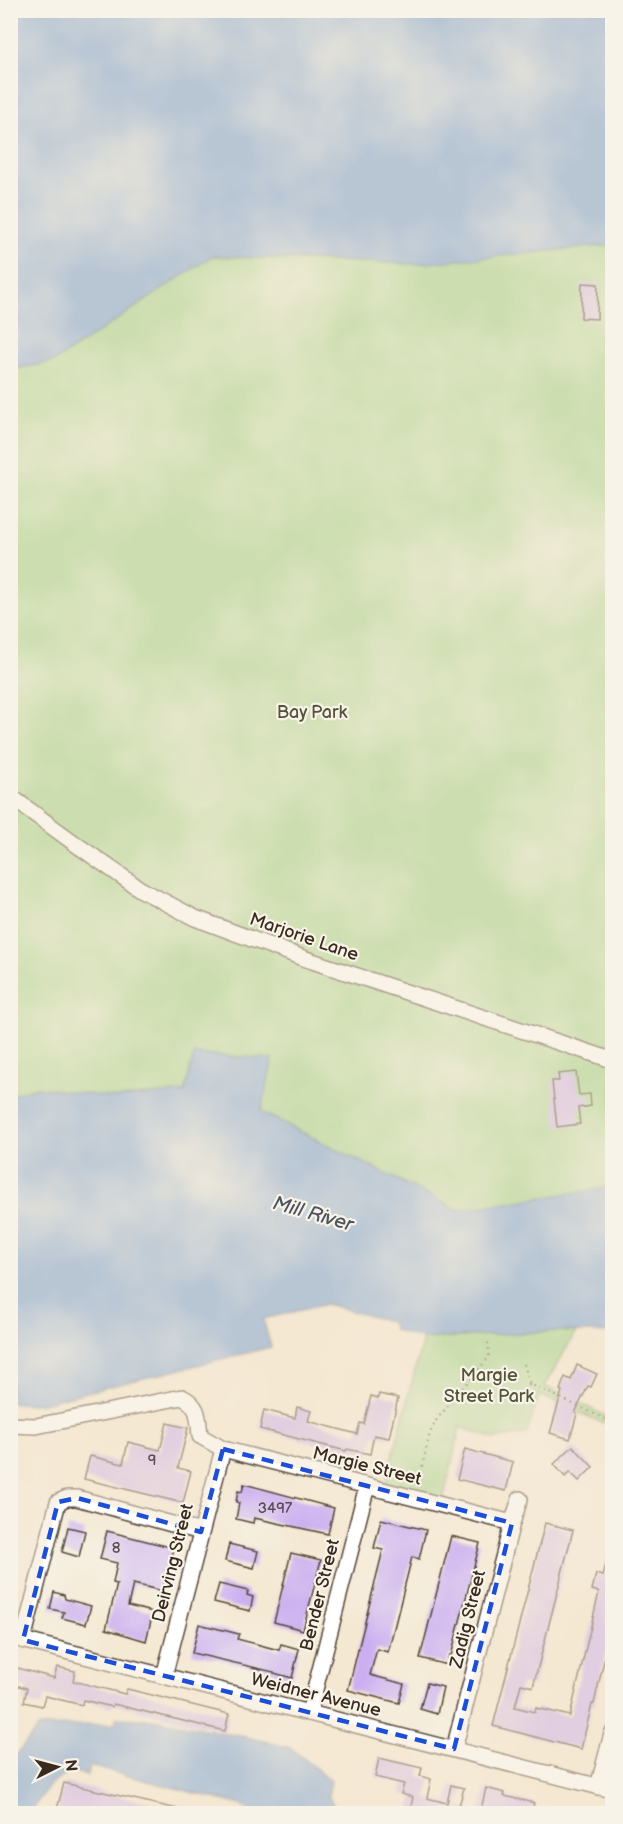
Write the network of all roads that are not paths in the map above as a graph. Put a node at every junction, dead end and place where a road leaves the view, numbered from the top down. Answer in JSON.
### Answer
{"nodes":[{"id":1,"x":10,"y":796,"type":"edge"},
{"id":2,"x":612,"y":1060,"type":"edge"},
{"id":3,"x":10,"y":1425,"type":"edge"},
{"id":4,"x":221,"y":1454,"type":"junction"},
{"id":5,"x":368,"y":1486,"type":"junction"},
{"id":6,"x":520,"y":1499,"type":"dead end"},
{"id":7,"x":512,"y":1523,"type":"junction"},
{"id":8,"x":201,"y":1532,"type":"junction"},
{"id":9,"x":17,"y":1639,"type":"edge"},
{"id":10,"x":164,"y":1676,"type":"junction"},
{"id":11,"x":309,"y":1713,"type":"junction"},
{"id":12,"x":612,"y":1734,"type":"edge"},
{"id":13,"x":454,"y":1749,"type":"junction"},
{"id":14,"x":605,"y":1788,"type":"edge"}],
"edges":[{"from":1,"to":2,"type":"street","name":"Marjorie Lane"},
{"from":3,"to":4,"type":"street"},
{"from":4,"to":5,"type":"street","name":"Margie Street"},
{"from":4,"to":8,"type":"street","name":"Deirving Street"},
{"from":5,"to":7,"type":"street","name":"Margie Street"},
{"from":5,"to":11,"type":"street","name":"Bender Street"},
{"from":6,"to":7,"type":"street","name":"Zadig Street"},
{"from":7,"to":13,"type":"street","name":"Zadig Street"},
{"from":8,"to":9,"type":"street"},
{"from":8,"to":10,"type":"street","name":"Deirving Street"},
{"from":9,"to":10,"type":"street","name":"Weidner Avenue"},
{"from":10,"to":11,"type":"street","name":"Weidner Avenue"},
{"from":11,"to":13,"type":"street","name":"Weidner Avenue"},
{"from":12,"to":14,"type":"street"},
{"from":13,"to":14,"type":"street","name":"Weidner Avenue"}]}
